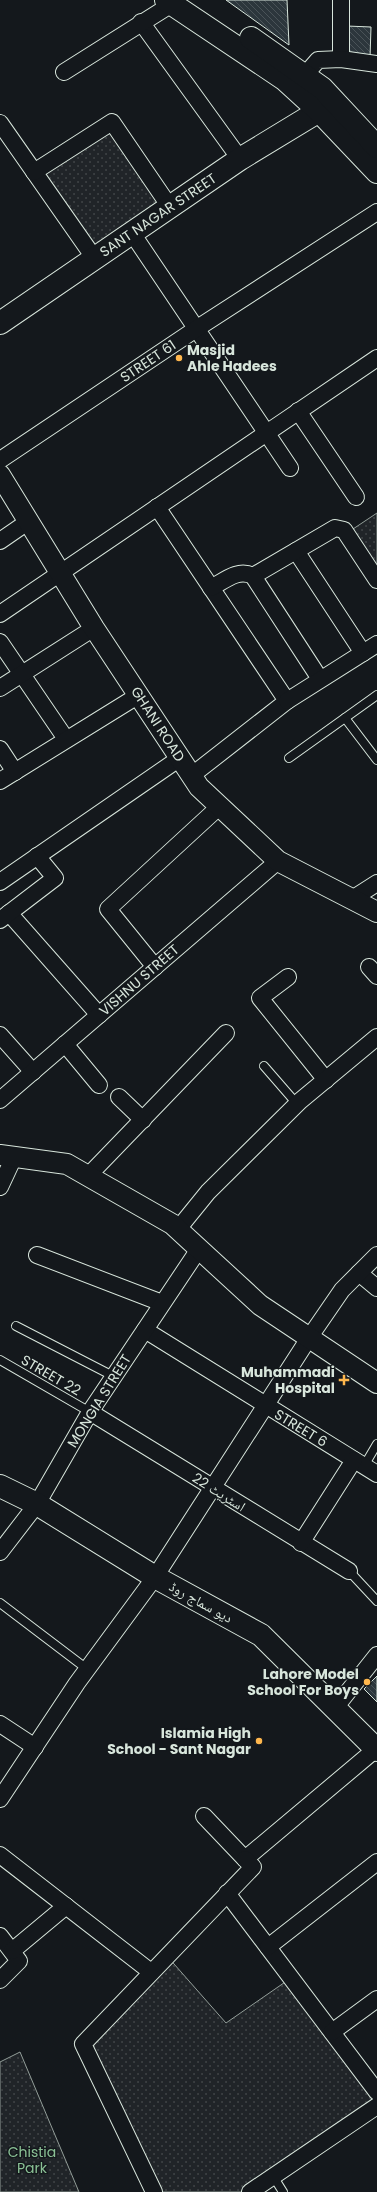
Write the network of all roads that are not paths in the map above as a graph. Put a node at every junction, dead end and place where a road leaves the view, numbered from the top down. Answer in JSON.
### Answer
{"nodes":[{"id":1,"x":341,"y":0,"type":"edge"},
{"id":2,"x":176,"y":1,"type":"edge"},
{"id":3,"x":141,"y":22,"type":"junction"},
{"id":4,"x":341,"y":59,"type":"junction"},
{"id":5,"x":377,"y":64,"type":"edge"},
{"id":6,"x":64,"y":72,"type":"dead end"},
{"id":7,"x":305,"y":75,"type":"junction"},
{"id":8,"x":319,"y":111,"type":"junction"},
{"id":9,"x":0,"y":123,"type":"edge"},
{"id":10,"x":377,"y":147,"type":"edge"},
{"id":11,"x":240,"y":159,"type":"junction"},
{"id":12,"x":34,"y":172,"type":"junction"},
{"id":13,"x":377,"y":172,"type":"edge"},
{"id":14,"x":170,"y":207,"type":"junction"},
{"id":15,"x":377,"y":212,"type":"edge"},
{"id":16,"x":132,"y":233,"type":"junction"},
{"id":17,"x":94,"y":259,"type":"junction"},
{"id":18,"x":3,"y":315,"type":"edge"},
{"id":19,"x":196,"y":329,"type":"junction"},
{"id":20,"x":375,"y":363,"type":"edge"},
{"id":21,"x":298,"y":411,"type":"junction"},
{"id":22,"x":266,"y":433,"type":"junction"},
{"id":23,"x":0,"y":460,"type":"edge"},
{"id":24,"x":290,"y":468,"type":"dead end"},
{"id":25,"x":0,"y":475,"type":"edge"},
{"id":26,"x":356,"y":497,"type":"dead end"},
{"id":27,"x":157,"y":507,"type":"junction"},
{"id":28,"x":29,"y":521,"type":"junction"},
{"id":29,"x":0,"y":541,"type":"edge"},
{"id":30,"x":296,"y":551,"type":"junction"},
{"id":31,"x":61,"y":573,"type":"junction"},
{"id":32,"x":253,"y":576,"type":"junction"},
{"id":33,"x":377,"y":580,"type":"edge"},
{"id":34,"x":211,"y":588,"type":"junction"},
{"id":35,"x":0,"y":614,"type":"edge"},
{"id":36,"x":94,"y":628,"type":"junction"},
{"id":37,"x":0,"y":642,"type":"edge"},
{"id":38,"x":377,"y":644,"type":"edge"},
{"id":39,"x":363,"y":653,"type":"junction"},
{"id":40,"x":22,"y":674,"type":"junction"},
{"id":41,"x":320,"y":679,"type":"junction"},
{"id":42,"x":0,"y":688,"type":"edge"},
{"id":43,"x":139,"y":694,"type":"junction"},
{"id":44,"x":377,"y":695,"type":"edge"},
{"id":45,"x":287,"y":701,"type":"junction"},
{"id":46,"x":345,"y":718,"type":"junction"},
{"id":47,"x":66,"y":739,"type":"junction"},
{"id":48,"x":0,"y":749,"type":"edge"},
{"id":49,"x":180,"y":758,"type":"junction"},
{"id":50,"x":289,"y":758,"type":"dead end"},
{"id":51,"x":377,"y":760,"type":"edge"},
{"id":52,"x":15,"y":772,"type":"junction"},
{"id":53,"x":191,"y":776,"type":"junction"},
{"id":54,"x":0,"y":782,"type":"edge"},
{"id":55,"x":220,"y":806,"type":"junction"},
{"id":56,"x":37,"y":856,"type":"junction"},
{"id":57,"x":278,"y":861,"type":"junction"},
{"id":58,"x":0,"y":882,"type":"edge"},
{"id":59,"x":377,"y":883,"type":"edge"},
{"id":60,"x":352,"y":899,"type":"junction"},
{"id":61,"x":377,"y":912,"type":"edge"},
{"id":62,"x":5,"y":916,"type":"edge"},
{"id":63,"x":155,"y":966,"type":"junction"},
{"id":64,"x":288,"y":977,"type":"dead end"},
{"id":65,"x":99,"y":1015,"type":"junction"},
{"id":66,"x":226,"y":1033,"type":"dead end"},
{"id":67,"x":0,"y":1035,"type":"edge"},
{"id":68,"x":377,"y":1037,"type":"edge"},
{"id":69,"x":65,"y":1044,"type":"junction"},
{"id":70,"x":264,"y":1066,"type":"dead end"},
{"id":71,"x":33,"y":1072,"type":"junction"},
{"id":72,"x":326,"y":1080,"type":"junction"},
{"id":73,"x":99,"y":1085,"type":"dead end"},
{"id":74,"x":119,"y":1097,"type":"dead end"},
{"id":75,"x":0,"y":1100,"type":"edge"},
{"id":76,"x":297,"y":1104,"type":"junction"},
{"id":77,"x":143,"y":1120,"type":"junction"},
{"id":78,"x":7,"y":1156,"type":"edge"},
{"id":79,"x":88,"y":1176,"type":"junction"},
{"id":80,"x":0,"y":1187,"type":"edge"},
{"id":81,"x":178,"y":1229,"type":"junction"},
{"id":82,"x":199,"y":1249,"type":"junction"},
{"id":83,"x":37,"y":1255,"type":"dead end"},
{"id":84,"x":377,"y":1255,"type":"edge"},
{"id":85,"x":359,"y":1274,"type":"junction"},
{"id":86,"x":377,"y":1288,"type":"edge"},
{"id":87,"x":162,"y":1303,"type":"junction"},
{"id":88,"x":16,"y":1326,"type":"dead end"},
{"id":89,"x":145,"y":1330,"type":"junction"},
{"id":90,"x":309,"y":1338,"type":"junction"},
{"id":91,"x":0,"y":1360,"type":"edge"},
{"id":92,"x":113,"y":1376,"type":"junction"},
{"id":93,"x":377,"y":1383,"type":"edge"},
{"id":94,"x":265,"y":1406,"type":"junction"},
{"id":95,"x":90,"y":1412,"type":"junction"},
{"id":96,"x":377,"y":1444,"type":"edge"},
{"id":97,"x":365,"y":1467,"type":"edge"},
{"id":98,"x":0,"y":1486,"type":"edge"},
{"id":99,"x":213,"y":1488,"type":"junction"},
{"id":100,"x":37,"y":1504,"type":"junction"},
{"id":101,"x":301,"y":1543,"type":"junction"},
{"id":102,"x":0,"y":1552,"type":"edge"},
{"id":103,"x":349,"y":1571,"type":"joint"},
{"id":104,"x":155,"y":1577,"type":"junction"},
{"id":105,"x":377,"y":1601,"type":"edge"},
{"id":106,"x":0,"y":1603,"type":"edge"},
{"id":107,"x":377,"y":1655,"type":"edge"},
{"id":108,"x":87,"y":1669,"type":"junction"},
{"id":109,"x":335,"y":1708,"type":"junction"},
{"id":110,"x":0,"y":1724,"type":"edge"},
{"id":111,"x":35,"y":1747,"type":"junction"},
{"id":112,"x":376,"y":1749,"type":"edge"},
{"id":113,"x":0,"y":1799,"type":"edge"},
{"id":114,"x":204,"y":1816,"type":"dead end"},
{"id":115,"x":0,"y":1855,"type":"edge"},
{"id":116,"x":245,"y":1859,"type":"junction"},
{"id":117,"x":377,"y":1862,"type":"edge"},
{"id":118,"x":227,"y":1893,"type":"junction"},
{"id":119,"x":66,"y":1906,"type":"junction"},
{"id":120,"x":0,"y":1936,"type":"edge"},
{"id":121,"x":268,"y":1947,"type":"junction"},
{"id":122,"x":16,"y":1956,"type":"junction"},
{"id":123,"x":151,"y":1972,"type":"junction"},
{"id":124,"x":0,"y":1980,"type":"edge"},
{"id":125,"x":377,"y":1999,"type":"edge"},
{"id":126,"x":332,"y":2032,"type":"junction"},
{"id":127,"x":377,"y":2092,"type":"edge"},
{"id":128,"x":377,"y":2106,"type":"edge"},
{"id":129,"x":273,"y":2176,"type":"junction"},
{"id":130,"x":154,"y":2192,"type":"edge"},
{"id":131,"x":250,"y":2192,"type":"edge"},
{"id":132,"x":283,"y":2192,"type":"edge"}],
"edges":[{"from":1,"to":4,"type":"street"},
{"from":2,"to":3,"type":"street"},
{"from":2,"to":7,"type":"main road"},
{"from":2,"to":8,"type":"main road"},
{"from":3,"to":6,"type":"street"},
{"from":3,"to":11,"type":"street"},
{"from":4,"to":5,"type":"street"},
{"from":4,"to":7,"type":"street"},
{"from":7,"to":10,"type":"main road"},
{"from":8,"to":11,"type":"main road","name":"SANT NAGAR STREET"},
{"from":8,"to":13,"type":"main road"},
{"from":9,"to":12,"type":"street"},
{"from":11,"to":14,"type":"main road","name":"SANT NAGAR STREET"},
{"from":12,"to":14,"type":"street"},
{"from":12,"to":17,"type":"street"},
{"from":14,"to":16,"type":"main road","name":"SANT NAGAR STREET"},
{"from":15,"to":19,"type":"street","name":"STREET 61"},
{"from":16,"to":17,"type":"main road","name":"SANT NAGAR STREET"},
{"from":16,"to":19,"type":"street"},
{"from":17,"to":18,"type":"main road","name":"SANT NAGAR STREET"},
{"from":19,"to":22,"type":"street"},
{"from":19,"to":23,"type":"street","name":"STREET 61"},
{"from":20,"to":21,"type":"street"},
{"from":21,"to":22,"type":"street"},
{"from":21,"to":26,"type":"street"},
{"from":22,"to":24,"type":"street"},
{"from":22,"to":27,"type":"street"},
{"from":25,"to":28,"type":"street","name":"GHANI ROAD"},
{"from":27,"to":31,"type":"street"},
{"from":27,"to":34,"type":"street"},
{"from":28,"to":29,"type":"street"},
{"from":28,"to":31,"type":"street","name":"GHANI ROAD"},
{"from":30,"to":32,"type":"street"},
{"from":30,"to":33,"type":"street"},
{"from":30,"to":39,"type":"street"},
{"from":31,"to":35,"type":"street"},
{"from":31,"to":36,"type":"street","name":"GHANI ROAD"},
{"from":32,"to":34,"type":"street"},
{"from":32,"to":41,"type":"street"},
{"from":34,"to":45,"type":"street"},
{"from":36,"to":40,"type":"street"},
{"from":36,"to":43,"type":"street","name":"GHANI ROAD"},
{"from":37,"to":40,"type":"street"},
{"from":38,"to":39,"type":"street"},
{"from":39,"to":41,"type":"street"},
{"from":40,"to":42,"type":"street"},
{"from":40,"to":47,"type":"street"},
{"from":41,"to":45,"type":"street"},
{"from":43,"to":47,"type":"street"},
{"from":43,"to":49,"type":"street","name":"GHANI ROAD"},
{"from":44,"to":46,"type":"lane"},
{"from":45,"to":53,"type":"street"},
{"from":46,"to":50,"type":"lane"},
{"from":46,"to":51,"type":"lane"},
{"from":47,"to":52,"type":"street"},
{"from":48,"to":52,"type":"street"},
{"from":49,"to":53,"type":"street","name":"GHANI ROAD"},
{"from":49,"to":56,"type":"street"},
{"from":52,"to":54,"type":"street"},
{"from":53,"to":55,"type":"street","name":"GHANI ROAD"},
{"from":55,"to":57,"type":"street","name":"GHANI ROAD"},
{"from":55,"to":63,"type":"street"},
{"from":56,"to":58,"type":"street"},
{"from":56,"to":62,"type":"street"},
{"from":57,"to":60,"type":"street","name":"GHANI ROAD"},
{"from":57,"to":63,"type":"street","name":"VISHNU STREET"},
{"from":59,"to":60,"type":"street"},
{"from":60,"to":61,"type":"street","name":"GHANI ROAD"},
{"from":62,"to":65,"type":"street"},
{"from":63,"to":65,"type":"street","name":"VISHNU STREET"},
{"from":64,"to":72,"type":"street"},
{"from":65,"to":69,"type":"street","name":"VISHNU STREET"},
{"from":66,"to":77,"type":"street"},
{"from":67,"to":71,"type":"street"},
{"from":68,"to":72,"type":"street"},
{"from":69,"to":71,"type":"street","name":"VISHNU STREET"},
{"from":69,"to":73,"type":"street"},
{"from":70,"to":76,"type":"lane"},
{"from":71,"to":75,"type":"street","name":"VISHNU STREET"},
{"from":72,"to":76,"type":"street"},
{"from":74,"to":77,"type":"street"},
{"from":76,"to":81,"type":"street"},
{"from":77,"to":79,"type":"street"},
{"from":78,"to":79,"type":"street"},
{"from":78,"to":80,"type":"street"},
{"from":79,"to":81,"type":"street"},
{"from":81,"to":82,"type":"street"},
{"from":82,"to":87,"type":"street","name":"MONGIA STREET"},
{"from":82,"to":90,"type":"street"},
{"from":83,"to":87,"type":"street"},
{"from":84,"to":85,"type":"street"},
{"from":85,"to":86,"type":"street"},
{"from":85,"to":90,"type":"street"},
{"from":87,"to":89,"type":"street","name":"MONGIA STREET"},
{"from":88,"to":92,"type":"lane"},
{"from":89,"to":92,"type":"street","name":"MONGIA STREET"},
{"from":89,"to":94,"type":"street","name":"STREET 6"},
{"from":90,"to":93,"type":"street"},
{"from":90,"to":94,"type":"street"},
{"from":91,"to":95,"type":"lane","name":"STREET 22"},
{"from":92,"to":95,"type":"street","name":"MONGIA STREET"},
{"from":94,"to":97,"type":"street","name":"STREET 6"},
{"from":94,"to":99,"type":"street"},
{"from":95,"to":99,"type":"street","name":"اسٹریٹ 22"},
{"from":95,"to":100,"type":"street","name":"MONGIA STREET"},
{"from":96,"to":97,"type":"lane"},
{"from":97,"to":101,"type":"street"},
{"from":98,"to":100,"type":"main road","name":"دیو سماج روڈ"},
{"from":99,"to":101,"type":"street","name":"اسٹریٹ 22"},
{"from":99,"to":104,"type":"street"},
{"from":100,"to":102,"type":"street","name":"MONGIA STREET"},
{"from":100,"to":104,"type":"main road","name":"دیو سماج روڈ"},
{"from":101,"to":103,"type":"street","name":"اسٹریٹ 22"},
{"from":103,"to":105,"type":"lane"},
{"from":104,"to":108,"type":"street"},
{"from":104,"to":109,"type":"main road","name":"دیو سماج روڈ"},
{"from":106,"to":108,"type":"lane"},
{"from":107,"to":109,"type":"street"},
{"from":108,"to":111,"type":"street"},
{"from":109,"to":112,"type":"main road","name":"دیو سماج روڈ"},
{"from":110,"to":111,"type":"street"},
{"from":111,"to":113,"type":"street"},
{"from":112,"to":116,"type":"street"},
{"from":114,"to":116,"type":"street"},
{"from":115,"to":119,"type":"street"},
{"from":116,"to":118,"type":"street"},
{"from":117,"to":121,"type":"street"},
{"from":118,"to":121,"type":"street"},
{"from":118,"to":123,"type":"street"},
{"from":119,"to":122,"type":"street"},
{"from":119,"to":123,"type":"street"},
{"from":120,"to":122,"type":"street"},
{"from":121,"to":126,"type":"street"},
{"from":122,"to":124,"type":"street"},
{"from":123,"to":130,"type":"street"},
{"from":125,"to":126,"type":"street"},
{"from":126,"to":127,"type":"street"},
{"from":128,"to":129,"type":"street"},
{"from":129,"to":131,"type":"street"},
{"from":129,"to":132,"type":"lane"}]}
